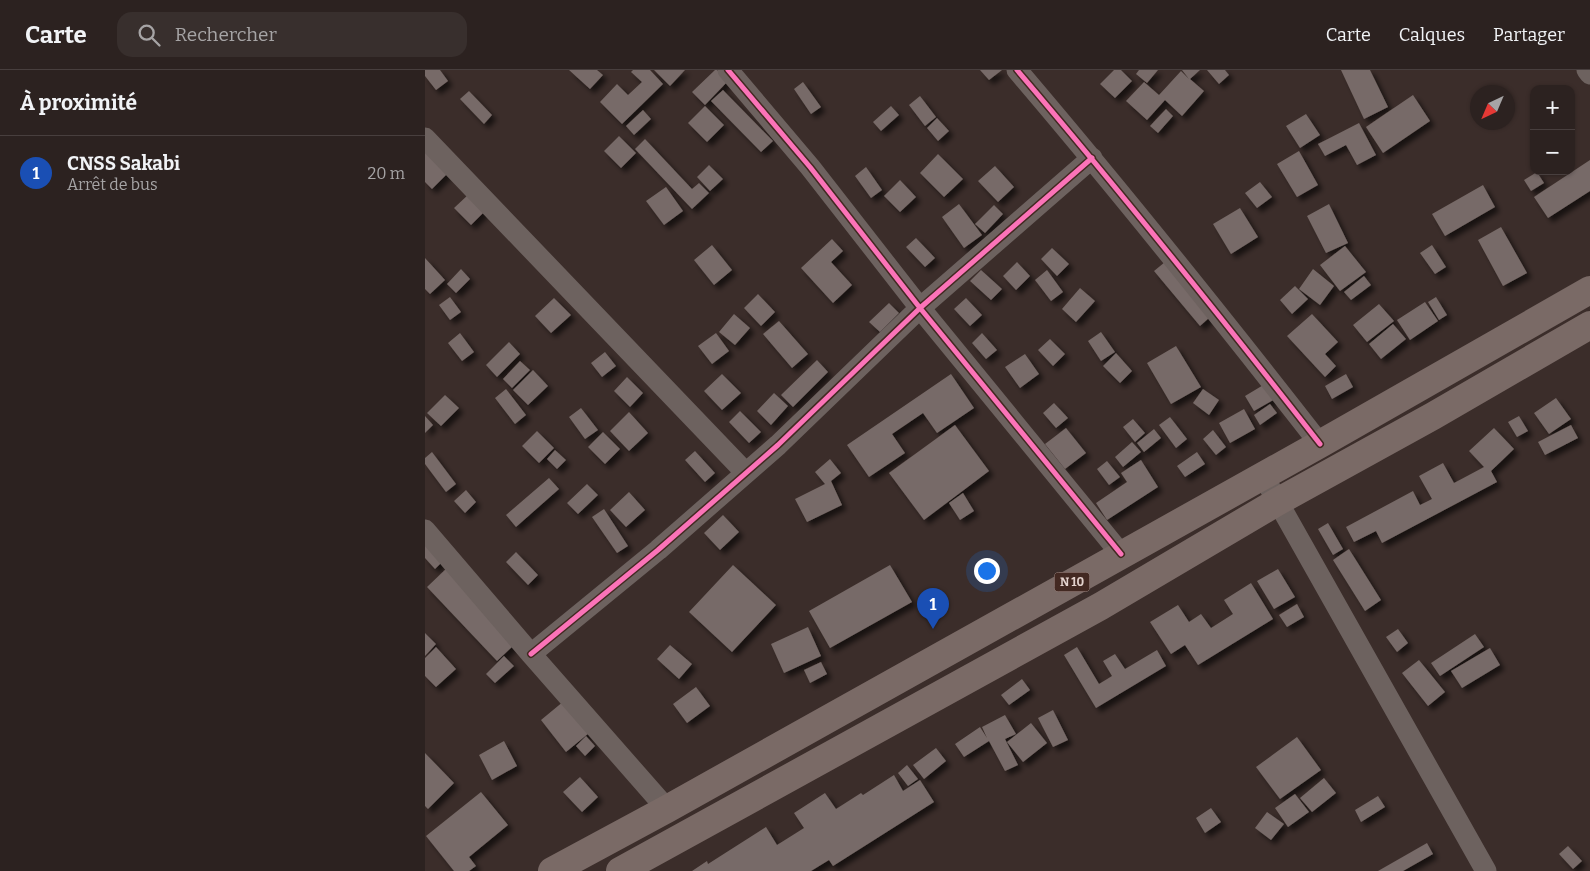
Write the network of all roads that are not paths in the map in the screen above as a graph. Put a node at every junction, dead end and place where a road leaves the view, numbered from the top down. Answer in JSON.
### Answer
{"nodes":[{"id":1,"x":728,"y":70,"type":"edge"},
{"id":2,"x":1017,"y":70,"type":"edge"},
{"id":3,"x":1587,"y":70,"type":"edge"},
{"id":4,"x":1590,"y":74,"type":"edge"},
{"id":5,"x":425,"y":138,"type":"edge"},
{"id":6,"x":1092,"y":158,"type":"junction"},
{"id":7,"x":1590,"y":290,"type":"edge"},
{"id":8,"x":919,"y":308,"type":"junction"},
{"id":9,"x":1590,"y":325,"type":"edge"},
{"id":10,"x":1320,"y":444,"type":"junction"},
{"id":11,"x":746,"y":473,"type":"junction"},
{"id":12,"x":1263,"y":474,"type":"junction"},
{"id":13,"x":1277,"y":502,"type":"junction"},
{"id":14,"x":425,"y":530,"type":"edge"},
{"id":15,"x":1121,"y":554,"type":"junction"},
{"id":16,"x":531,"y":654,"type":"junction"},
{"id":17,"x":667,"y":809,"type":"junction"},
{"id":18,"x":554,"y":870,"type":"edge"},
{"id":19,"x":620,"y":871,"type":"edge"},
{"id":20,"x":1486,"y":871,"type":"edge"}],
"edges":[{"from":1,"to":8,"type":"street"},
{"from":2,"to":6,"type":"street"},
{"from":3,"to":4,"type":"street"},
{"from":5,"to":11,"type":"street"},
{"from":6,"to":8,"type":"street"},
{"from":6,"to":10,"type":"street"},
{"from":7,"to":10,"type":"main road","number":"N 10"},
{"from":8,"to":11,"type":"street"},
{"from":8,"to":15,"type":"street"},
{"from":9,"to":13,"type":"main road","number":"N 10"},
{"from":10,"to":12,"type":"main road","number":"N 10"},
{"from":11,"to":16,"type":"street"},
{"from":12,"to":13,"type":"street"},
{"from":12,"to":15,"type":"main road","number":"N 10"},
{"from":13,"to":19,"type":"main road","number":"N 10"},
{"from":13,"to":20,"type":"street"},
{"from":14,"to":16,"type":"street"},
{"from":15,"to":17,"type":"main road","number":"N 10"},
{"from":16,"to":17,"type":"street"},
{"from":17,"to":18,"type":"main road","number":"N 10"}]}
